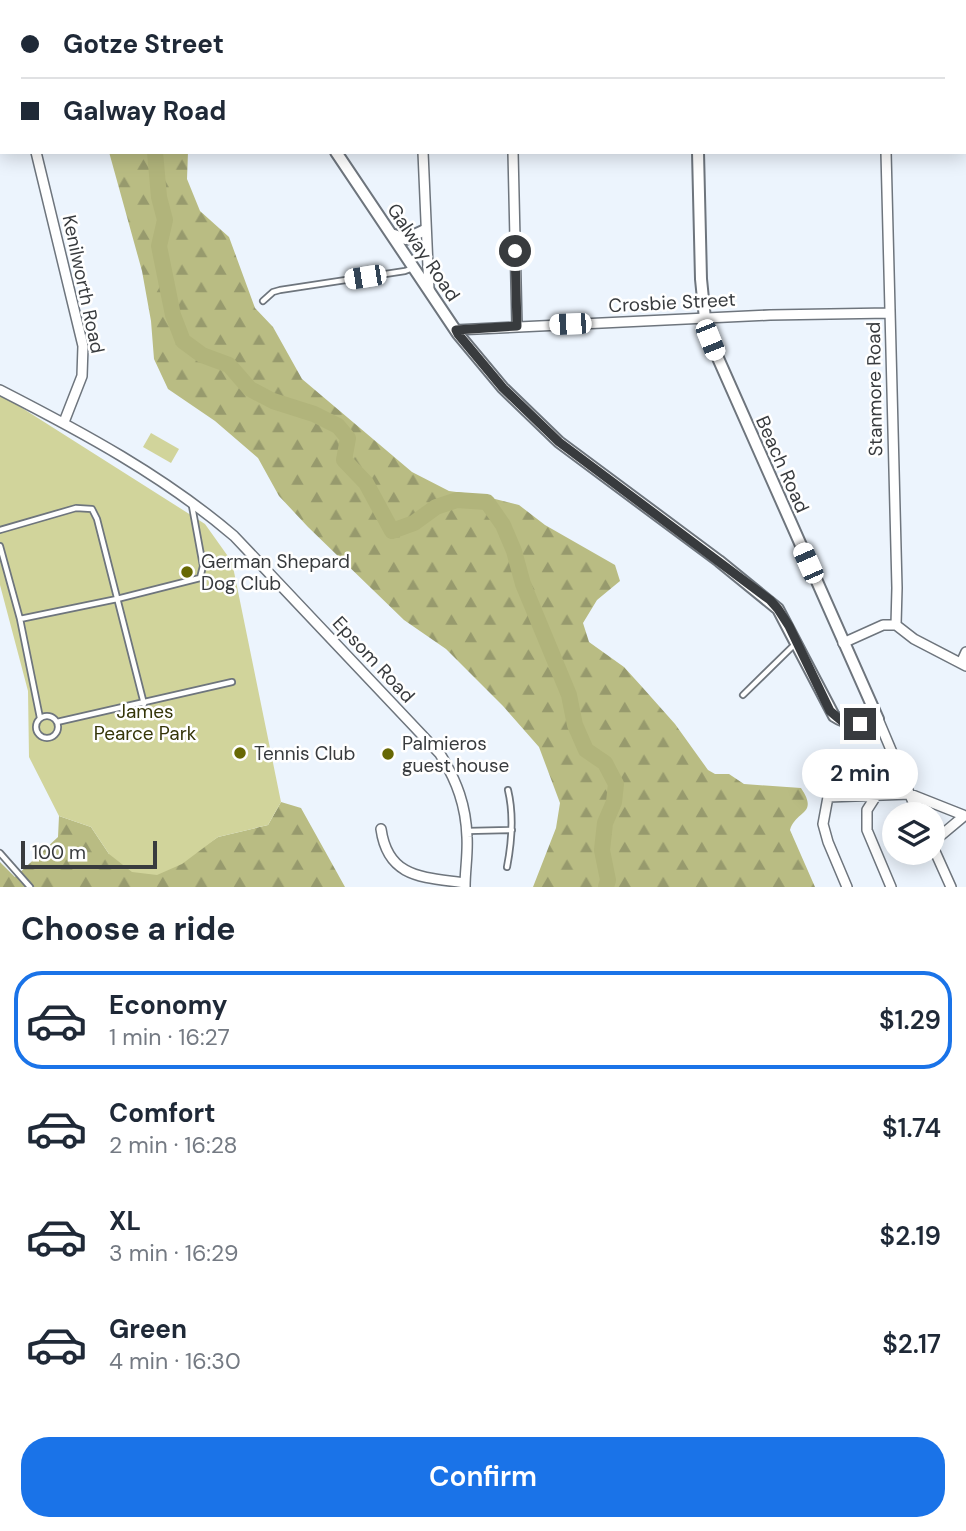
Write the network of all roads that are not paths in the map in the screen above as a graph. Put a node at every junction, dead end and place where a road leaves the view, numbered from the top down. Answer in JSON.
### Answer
{"nodes":[{"id":1,"x":36,"y":154,"type":"edge"},
{"id":2,"x":337,"y":154,"type":"edge"},
{"id":3,"x":423,"y":154,"type":"edge"},
{"id":4,"x":513,"y":154,"type":"edge"},
{"id":5,"x":698,"y":154,"type":"edge"},
{"id":6,"x":886,"y":154,"type":"edge"},
{"id":7,"x":425,"y":230,"type":"junction"},
{"id":8,"x":391,"y":234,"type":"junction"},
{"id":9,"x":414,"y":268,"type":"junction"},
{"id":10,"x":429,"y":291,"type":"junction"},
{"id":11,"x":263,"y":301,"type":"dead end"},
{"id":12,"x":890,"y":313,"type":"junction"},
{"id":13,"x":705,"y":319,"type":"junction"},
{"id":14,"x":517,"y":326,"type":"junction"},
{"id":15,"x":456,"y":330,"type":"junction"},
{"id":16,"x":0,"y":390,"type":"edge"},
{"id":17,"x":64,"y":422,"type":"junction"},
{"id":18,"x":192,"y":501,"type":"junction"},
{"id":19,"x":0,"y":530,"type":"edge"},
{"id":20,"x":0,"y":546,"type":"edge"},
{"id":21,"x":117,"y":599,"type":"junction"},
{"id":22,"x":20,"y":619,"type":"junction"},
{"id":23,"x":896,"y":625,"type":"junction"},
{"id":24,"x":797,"y":642,"type":"junction"},
{"id":25,"x":843,"y":643,"type":"junction"},
{"id":26,"x":966,"y":652,"type":"edge"},
{"id":27,"x":963,"y":665,"type":"edge"},
{"id":28,"x":232,"y":682,"type":"dead end"},
{"id":29,"x":743,"y":695,"type":"dead end"},
{"id":30,"x":144,"y":704,"type":"junction"},
{"id":31,"x":40,"y":718,"type":"junction"},
{"id":32,"x":878,"y":719,"type":"junction"},
{"id":33,"x":57,"y":722,"type":"junction"},
{"id":34,"x":508,"y":790,"type":"dead end"},
{"id":35,"x":910,"y":794,"type":"junction"},
{"id":36,"x":876,"y":796,"type":"junction"},
{"id":37,"x":913,"y":802,"type":"edge"},
{"id":38,"x":964,"y":816,"type":"edge"},
{"id":39,"x":381,"y":829,"type":"dead end"},
{"id":40,"x":512,"y":830,"type":"junction"},
{"id":41,"x":467,"y":831,"type":"junction"},
{"id":42,"x":945,"y":833,"type":"edge"},
{"id":43,"x":0,"y":853,"type":"edge"},
{"id":44,"x":942,"y":865,"type":"edge"},
{"id":45,"x":507,"y":867,"type":"dead end"},
{"id":46,"x":465,"y":885,"type":"edge"},
{"id":47,"x":30,"y":887,"type":"edge"},
{"id":48,"x":847,"y":887,"type":"edge"},
{"id":49,"x":891,"y":887,"type":"edge"},
{"id":50,"x":951,"y":887,"type":"edge"}],
"edges":[{"from":1,"to":17,"type":"street","name":"Kenilworth Road"},
{"from":2,"to":8,"type":"street","name":"Galway Road"},
{"from":3,"to":7,"type":"street"},
{"from":4,"to":14,"type":"street"},
{"from":5,"to":13,"type":"street","name":"Beach Road"},
{"from":6,"to":12,"type":"street","name":"Stanmore Road"},
{"from":7,"to":8,"type":"street"},
{"from":7,"to":10,"type":"street"},
{"from":8,"to":9,"type":"street","name":"Galway Road"},
{"from":9,"to":10,"type":"street","name":"Galway Road"},
{"from":9,"to":11,"type":"lane"},
{"from":10,"to":15,"type":"street","name":"Galway Road"},
{"from":12,"to":13,"type":"street","name":"Crosbie Street"},
{"from":12,"to":23,"type":"street","name":"Stanmore Road"},
{"from":13,"to":14,"type":"street","name":"Crosbie Street"},
{"from":13,"to":25,"type":"street","name":"Beach Road"},
{"from":14,"to":15,"type":"street","name":"Crosbie Street"},
{"from":15,"to":24,"type":"street","name":"Galway Road"},
{"from":16,"to":17,"type":"street","name":"Epsom Road"},
{"from":17,"to":18,"type":"street","name":"Epsom Road"},
{"from":18,"to":21,"type":"lane"},
{"from":18,"to":41,"type":"street","name":"Epsom Road"},
{"from":19,"to":21,"type":"lane"},
{"from":20,"to":22,"type":"lane"},
{"from":21,"to":22,"type":"lane"},
{"from":21,"to":30,"type":"lane"},
{"from":22,"to":31,"type":"lane"},
{"from":23,"to":25,"type":"street"},
{"from":23,"to":27,"type":"street"},
{"from":24,"to":29,"type":"lane"},
{"from":24,"to":32,"type":"street","name":"Galway Road"},
{"from":25,"to":32,"type":"street","name":"Beach Road"},
{"from":26,"to":27,"type":"street"},
{"from":28,"to":30,"type":"lane"},
{"from":30,"to":33,"type":"lane"},
{"from":31,"to":33,"type":"lane"},
{"from":31,"to":33,"type":"lane"},
{"from":32,"to":35,"type":"street","name":"Beach Road"},
{"from":34,"to":40,"type":"lane"},
{"from":35,"to":36,"type":"street"},
{"from":35,"to":37,"type":"street","name":"Beach Road"},
{"from":35,"to":38,"type":"street"},
{"from":36,"to":48,"type":"street"},
{"from":36,"to":49,"type":"street"},
{"from":38,"to":42,"type":"street"},
{"from":39,"to":46,"type":"street"},
{"from":40,"to":41,"type":"lane"},
{"from":40,"to":45,"type":"lane"},
{"from":41,"to":46,"type":"street","name":"Epsom Road"},
{"from":43,"to":47,"type":"lane"},
{"from":44,"to":50,"type":"street"}]}
